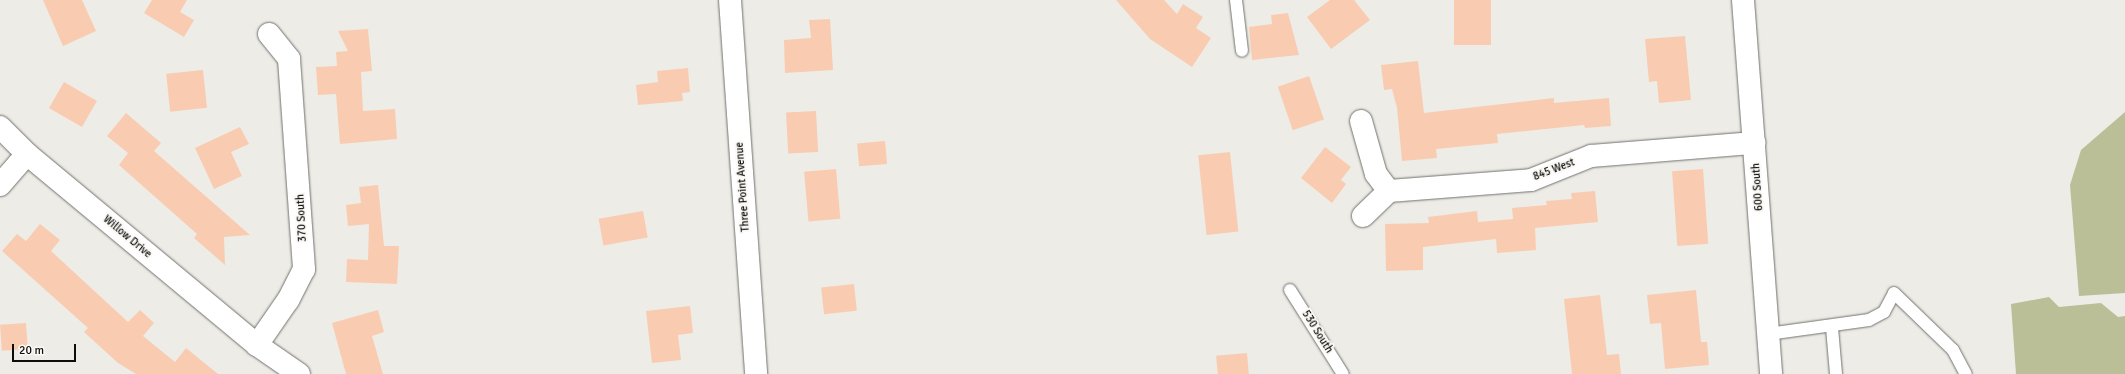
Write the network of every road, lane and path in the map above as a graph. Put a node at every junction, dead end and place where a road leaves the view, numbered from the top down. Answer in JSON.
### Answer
{"nodes":[{"id":1,"x":730,"y":0,"type":"edge"},
{"id":2,"x":1236,"y":0,"type":"edge"},
{"id":3,"x":1743,"y":0,"type":"edge"},
{"id":4,"x":270,"y":34,"type":"dead end"},
{"id":5,"x":1242,"y":51,"type":"dead end"},
{"id":6,"x":1361,"y":121,"type":"dead end"},
{"id":7,"x":0,"y":127,"type":"edge"},
{"id":8,"x":1754,"y":143,"type":"junction"},
{"id":9,"x":27,"y":154,"type":"junction"},
{"id":10,"x":0,"y":185,"type":"edge"},
{"id":11,"x":1389,"y":191,"type":"junction"},
{"id":12,"x":1363,"y":216,"type":"dead end"},
{"id":13,"x":1290,"y":290,"type":"dead end"},
{"id":14,"x":1832,"y":328,"type":"junction"},
{"id":15,"x":1768,"y":334,"type":"junction"},
{"id":16,"x":257,"y":345,"type":"junction"},
{"id":17,"x":299,"y":374,"type":"edge"},
{"id":18,"x":756,"y":374,"type":"edge"},
{"id":19,"x":1343,"y":374,"type":"edge"},
{"id":20,"x":1771,"y":374,"type":"edge"},
{"id":21,"x":1836,"y":374,"type":"edge"},
{"id":22,"x":1966,"y":374,"type":"edge"}],
"edges":[{"from":1,"to":18,"type":"street","name":"Three Point Avenue"},
{"from":2,"to":5,"type":"lane"},
{"from":3,"to":8,"type":"street","name":"600 South"},
{"from":4,"to":16,"type":"street","name":"370 South"},
{"from":6,"to":11,"type":"street"},
{"from":7,"to":9,"type":"street","name":"Willow Drive"},
{"from":8,"to":11,"type":"street","name":"845 West"},
{"from":8,"to":15,"type":"street","name":"600 South"},
{"from":9,"to":10,"type":"street"},
{"from":9,"to":16,"type":"street","name":"Willow Drive"},
{"from":11,"to":12,"type":"street"},
{"from":13,"to":19,"type":"lane","name":"530 South"},
{"from":14,"to":15,"type":"lane"},
{"from":14,"to":21,"type":"lane"},
{"from":14,"to":22,"type":"lane"},
{"from":15,"to":20,"type":"street","name":"600 South"},
{"from":16,"to":17,"type":"street"}]}
